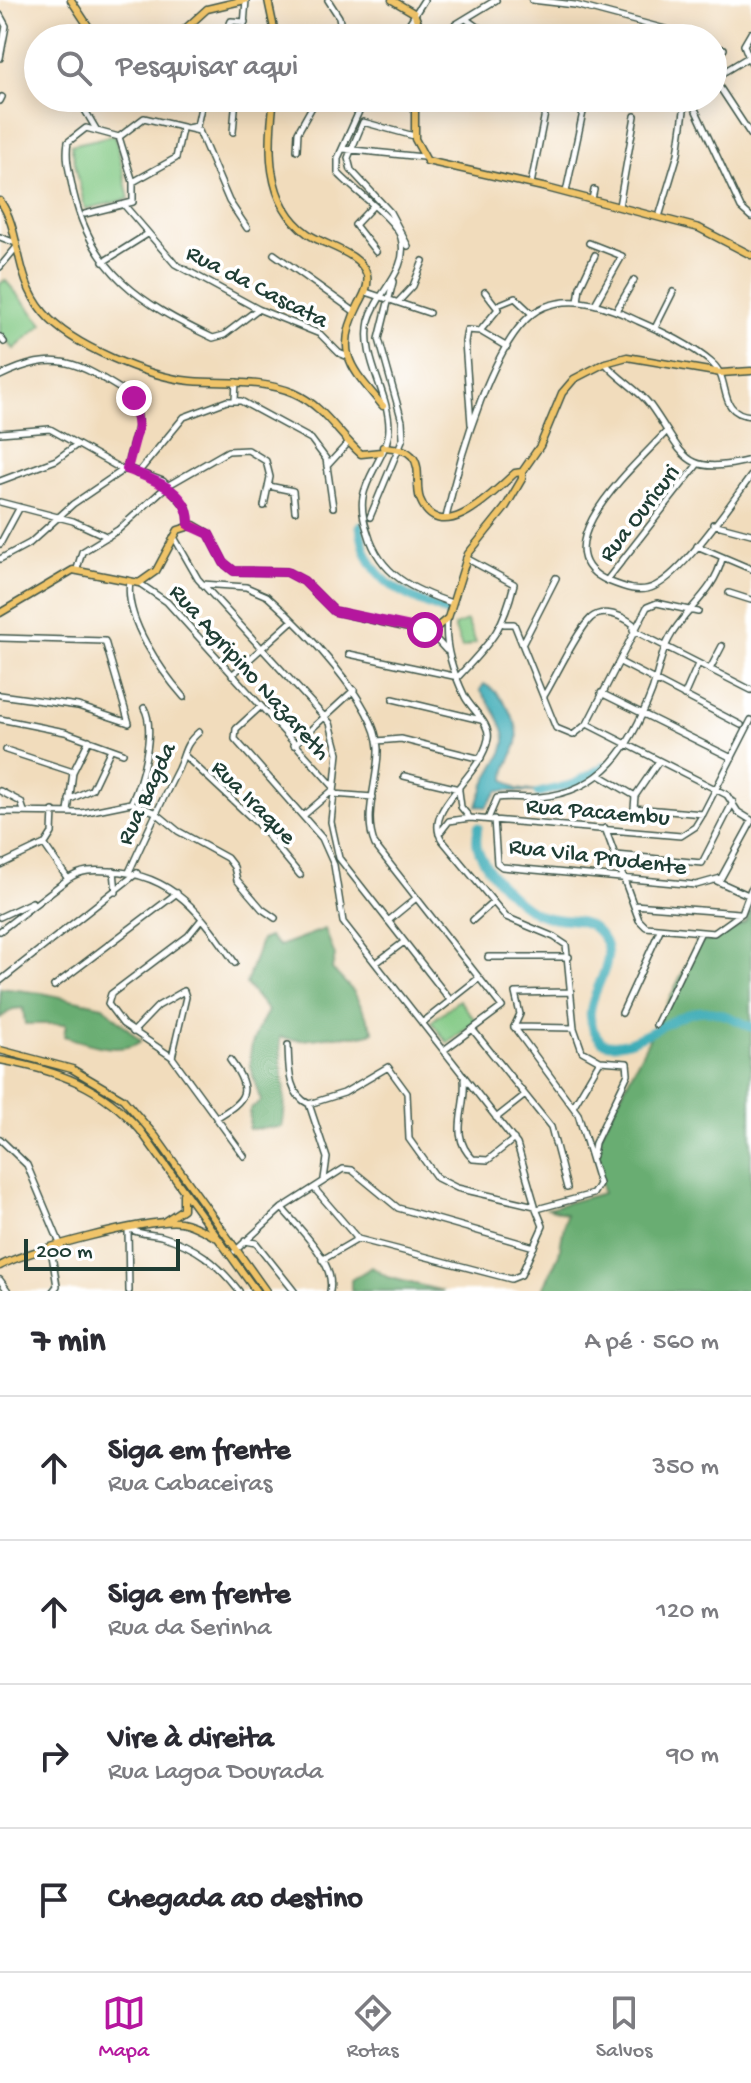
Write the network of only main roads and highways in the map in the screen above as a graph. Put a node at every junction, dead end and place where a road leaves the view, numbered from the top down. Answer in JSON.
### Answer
{"nodes":[{"id":1,"x":71,"y":0,"type":"edge"},
{"id":2,"x":245,"y":0,"type":"edge"},
{"id":3,"x":268,"y":0,"type":"edge"},
{"id":4,"x":392,"y":0,"type":"edge"},
{"id":5,"x":87,"y":24,"type":"edge"},
{"id":6,"x":190,"y":24,"type":"edge"},
{"id":7,"x":273,"y":24,"type":"edge"},
{"id":8,"x":419,"y":24,"type":"edge"},
{"id":9,"x":273,"y":112,"type":"edge"},
{"id":10,"x":415,"y":112,"type":"edge"},
{"id":11,"x":0,"y":201,"type":"edge"},
{"id":12,"x":751,"y":255,"type":"edge"},
{"id":13,"x":751,"y":371,"type":"edge"},
{"id":14,"x":383,"y":406,"type":"road end"},
{"id":15,"x":522,"y":472,"type":"junction"},
{"id":16,"x":0,"y":613,"type":"edge"},
{"id":17,"x":0,"y":1050,"type":"edge"},
{"id":18,"x":0,"y":1060,"type":"edge"},
{"id":19,"x":183,"y":1191,"type":"junction"},
{"id":20,"x":164,"y":1222,"type":"junction"},
{"id":21,"x":218,"y":1239,"type":"junction"},
{"id":22,"x":0,"y":1266,"type":"edge"},
{"id":23,"x":256,"y":1291,"type":"edge"},
{"id":24,"x":266,"y":1291,"type":"edge"}],
"edges":[{"from":1,"to":5,"type":"main road"},
{"from":2,"to":6,"type":"main road"},
{"from":3,"to":7,"type":"main road"},
{"from":4,"to":8,"type":"main road"},
{"from":9,"to":14,"type":"main road"},
{"from":10,"to":12,"type":"main road"},
{"from":11,"to":15,"type":"main road"},
{"from":13,"to":15,"type":"main road"},
{"from":15,"to":16,"type":"main road"},
{"from":17,"to":24,"type":"main road"},
{"from":18,"to":19,"type":"main road"},
{"from":19,"to":20,"type":"main road"},
{"from":19,"to":21,"type":"main road"},
{"from":20,"to":21,"type":"main road"},
{"from":20,"to":22,"type":"main road"},
{"from":21,"to":23,"type":"main road"}]}
